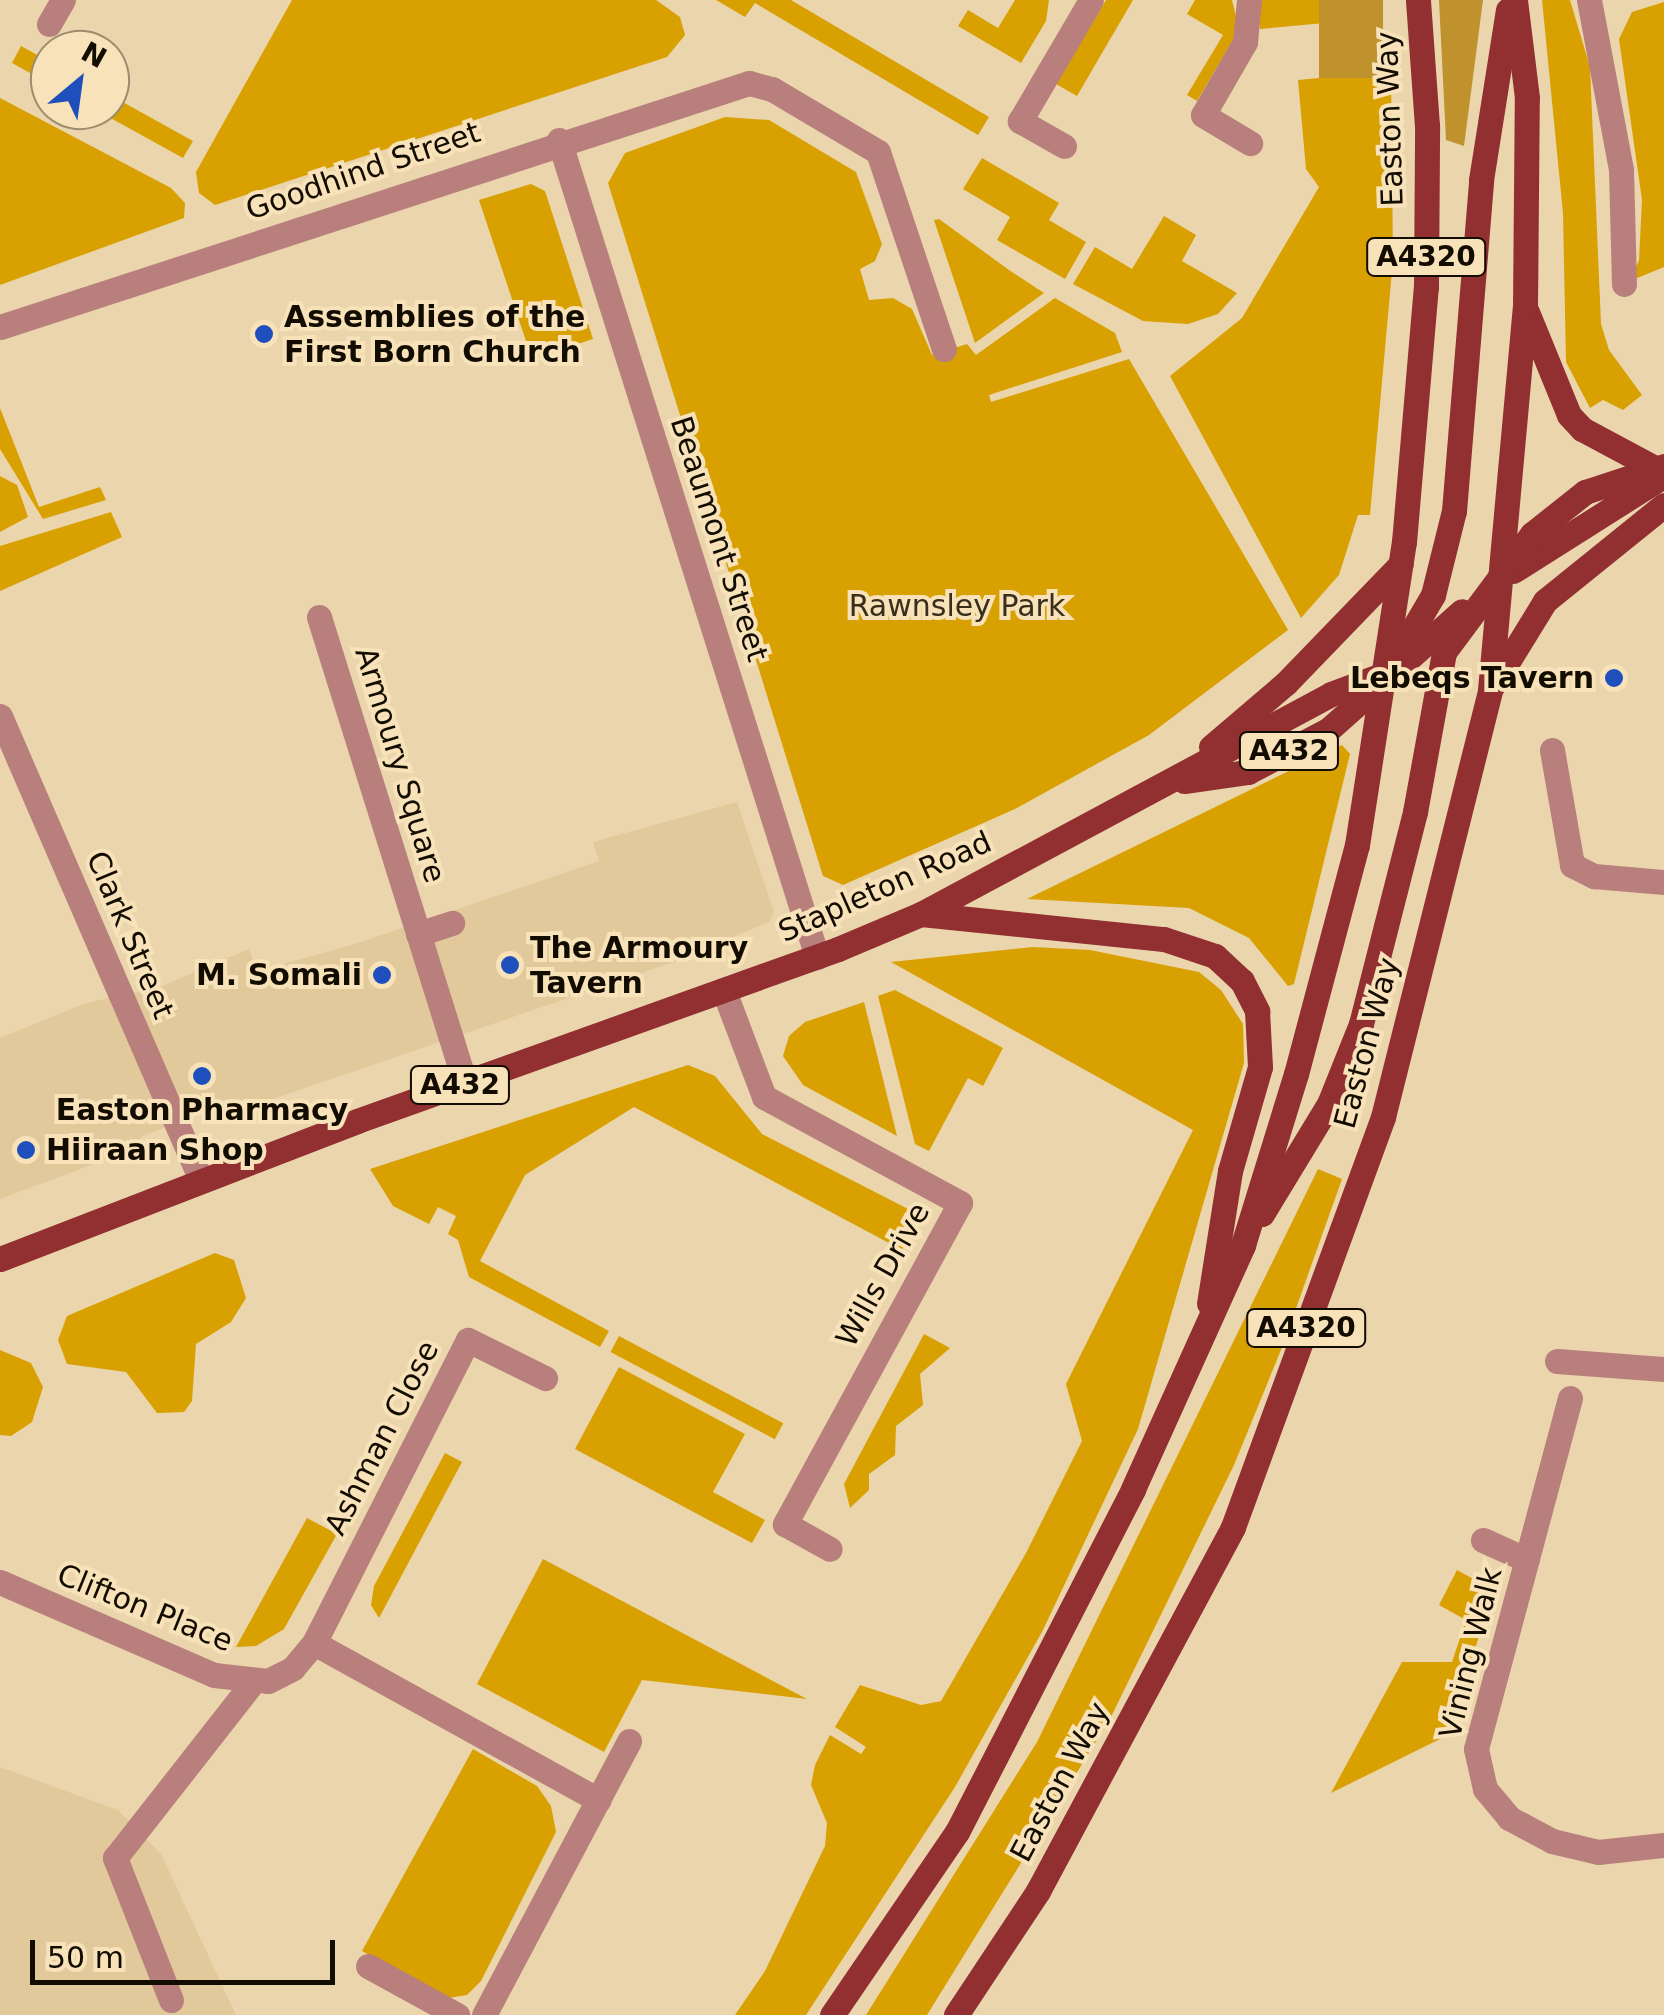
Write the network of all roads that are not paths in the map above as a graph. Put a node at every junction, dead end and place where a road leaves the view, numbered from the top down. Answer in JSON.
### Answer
{"nodes":[{"id":1,"x":62,"y":0,"type":"edge"},
{"id":2,"x":1090,"y":0,"type":"edge"},
{"id":3,"x":1249,"y":0,"type":"edge"},
{"id":4,"x":1418,"y":0,"type":"edge"},
{"id":5,"x":1512,"y":0,"type":"edge"},
{"id":6,"x":1589,"y":0,"type":"edge"},
{"id":7,"x":49,"y":24,"type":"dead end"},
{"id":8,"x":559,"y":140,"type":"junction"},
{"id":9,"x":1250,"y":142,"type":"dead end"},
{"id":10,"x":1064,"y":146,"type":"dead end"},
{"id":11,"x":1624,"y":284,"type":"dead end"},
{"id":12,"x":1525,"y":307,"type":"junction"},
{"id":13,"x":0,"y":328,"type":"edge"},
{"id":14,"x":944,"y":349,"type":"dead end"},
{"id":15,"x":1660,"y":470,"type":"edge"},
{"id":16,"x":1664,"y":506,"type":"edge"},
{"id":17,"x":1401,"y":564,"type":"junction"},
{"id":18,"x":1498,"y":581,"type":"junction"},
{"id":19,"x":319,"y":616,"type":"dead end"},
{"id":20,"x":1387,"y":673,"type":"junction"},
{"id":21,"x":1490,"y":690,"type":"junction"},
{"id":22,"x":0,"y":716,"type":"edge"},
{"id":23,"x":1552,"y":750,"type":"dead end"},
{"id":24,"x":1169,"y":782,"type":"junction"},
{"id":25,"x":1664,"y":882,"type":"edge"},
{"id":26,"x":921,"y":914,"type":"junction"},
{"id":27,"x":452,"y":923,"type":"dead end"},
{"id":28,"x":418,"y":934,"type":"junction"},
{"id":29,"x":817,"y":957,"type":"junction"},
{"id":30,"x":724,"y":990,"type":"junction"},
{"id":31,"x":465,"y":1083,"type":"junction"},
{"id":32,"x":201,"y":1180,"type":"junction"},
{"id":33,"x":1243,"y":1244,"type":"junction"},
{"id":34,"x":0,"y":1259,"type":"edge"},
{"id":35,"x":1202,"y":1347,"type":"junction"},
{"id":36,"x":1558,"y":1360,"type":"dead end"},
{"id":37,"x":1664,"y":1368,"type":"edge"},
{"id":38,"x":545,"y":1378,"type":"dead end"},
{"id":39,"x":1570,"y":1398,"type":"dead end"},
{"id":40,"x":1483,"y":1540,"type":"dead end"},
{"id":41,"x":830,"y":1549,"type":"dead end"},
{"id":42,"x":1527,"y":1560,"type":"junction"},
{"id":43,"x":0,"y":1582,"type":"edge"},
{"id":44,"x":314,"y":1643,"type":"junction"},
{"id":45,"x":253,"y":1682,"type":"junction"},
{"id":46,"x":629,"y":1741,"type":"dead end"},
{"id":47,"x":598,"y":1800,"type":"junction"},
{"id":48,"x":1664,"y":1845,"type":"edge"},
{"id":49,"x":368,"y":1966,"type":"dead end"},
{"id":50,"x":171,"y":2000,"type":"dead end"},
{"id":51,"x":457,"y":2015,"type":"edge"},
{"id":52,"x":484,"y":2015,"type":"edge"},
{"id":53,"x":832,"y":2015,"type":"edge"},
{"id":54,"x":956,"y":2015,"type":"edge"}],
"edges":[{"from":1,"to":7,"type":"street"},
{"from":2,"to":10,"type":"street"},
{"from":3,"to":9,"type":"street"},
{"from":4,"to":17,"type":"main road","name":"Easton Way","number":"A4320"},
{"from":5,"to":12,"type":"main road","name":"Easton Way","number":"A4320"},
{"from":5,"to":20,"type":"main road"},
{"from":6,"to":11,"type":"street"},
{"from":8,"to":13,"type":"street","name":"Goodhind Street"},
{"from":8,"to":14,"type":"street","name":"Goodhind Street"},
{"from":8,"to":29,"type":"street","name":"Beaumont Street"},
{"from":12,"to":15,"type":"main road"},
{"from":12,"to":18,"type":"main road","name":"Easton Way","number":"A4320"},
{"from":15,"to":18,"type":"main road","name":"Stapleton Road"},
{"from":16,"to":21,"type":"main road"},
{"from":17,"to":20,"type":"main road","name":"Easton Way","number":"A4320"},
{"from":17,"to":24,"type":"main road"},
{"from":18,"to":20,"type":"main road","name":"Stapleton Road"},
{"from":18,"to":21,"type":"main road","name":"Easton Way","number":"A4320"},
{"from":18,"to":33,"type":"main road"},
{"from":19,"to":28,"type":"street","name":"Armoury Square"},
{"from":20,"to":24,"type":"main road","name":"Stapleton Road","number":"A432"},
{"from":20,"to":33,"type":"main road","name":"Easton Way","number":"A4320"},
{"from":21,"to":54,"type":"main road","name":"Easton Way","number":"A4320"},
{"from":22,"to":32,"type":"street","name":"Clark Street"},
{"from":23,"to":25,"type":"street"},
{"from":24,"to":26,"type":"main road","name":"Stapleton Road","number":"A432"},
{"from":26,"to":29,"type":"main road","name":"Stapleton Road","number":"A432"},
{"from":26,"to":35,"type":"main road","name":"Easton Way"},
{"from":27,"to":28,"type":"street","name":"Armoury Square"},
{"from":28,"to":31,"type":"street","name":"Armoury Square"},
{"from":29,"to":30,"type":"main road","name":"Stapleton Road","number":"A432"},
{"from":30,"to":31,"type":"main road","name":"Stapleton Road","number":"A432"},
{"from":30,"to":41,"type":"street","name":"Wills Drive"},
{"from":31,"to":32,"type":"main road","name":"Stapleton Road","number":"A432"},
{"from":32,"to":34,"type":"main road","name":"Stapleton Road","number":"A432"},
{"from":33,"to":35,"type":"main road","name":"Easton Way","number":"A4320"},
{"from":35,"to":53,"type":"main road","name":"Easton Way","number":"A4320"},
{"from":36,"to":37,"type":"street"},
{"from":38,"to":44,"type":"street","name":"Ashman Close"},
{"from":39,"to":42,"type":"street","name":"Vining Walk"},
{"from":40,"to":42,"type":"street"},
{"from":42,"to":48,"type":"street","name":"Vining Walk"},
{"from":43,"to":45,"type":"street","name":"Clifton Place"},
{"from":44,"to":45,"type":"street","name":"Clifton Place"},
{"from":44,"to":47,"type":"street"},
{"from":45,"to":50,"type":"street"},
{"from":46,"to":47,"type":"street"},
{"from":47,"to":52,"type":"street"},
{"from":49,"to":51,"type":"street"}]}
